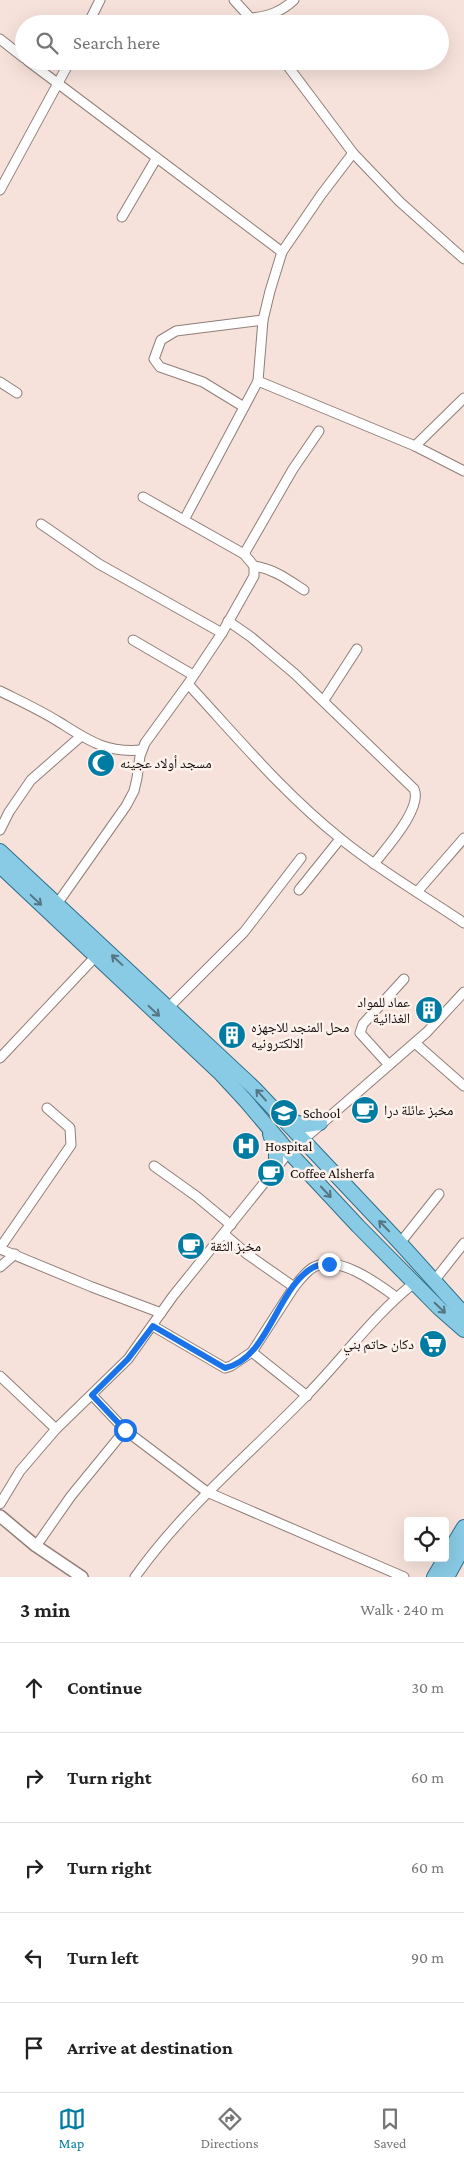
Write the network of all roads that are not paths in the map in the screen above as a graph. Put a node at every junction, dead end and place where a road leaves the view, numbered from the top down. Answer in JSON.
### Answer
{"nodes":[{"id":1,"x":100,"y":0,"type":"edge"},
{"id":2,"x":234,"y":0,"type":"edge"},
{"id":3,"x":294,"y":0,"type":"edge"},
{"id":4,"x":92,"y":15,"type":"edge"},
{"id":5,"x":248,"y":15,"type":"edge"},
{"id":6,"x":272,"y":15,"type":"edge"},
{"id":7,"x":0,"y":39,"type":"edge"},
{"id":8,"x":15,"y":51,"type":"edge"},
{"id":9,"x":40,"y":70,"type":"edge"},
{"id":10,"x":66,"y":70,"type":"edge"},
{"id":11,"x":291,"y":70,"type":"edge"},
{"id":12,"x":59,"y":85,"type":"junction"},
{"id":13,"x":354,"y":153,"type":"junction"},
{"id":14,"x":156,"y":159,"type":"junction"},
{"id":15,"x":0,"y":188,"type":"edge"},
{"id":16,"x":122,"y":217,"type":"dead end"},
{"id":17,"x":282,"y":252,"type":"junction"},
{"id":18,"x":464,"y":259,"type":"edge"},
{"id":19,"x":263,"y":320,"type":"junction"},
{"id":20,"x":258,"y":381,"type":"junction"},
{"id":21,"x":0,"y":382,"type":"edge"},
{"id":22,"x":17,"y":393,"type":"dead end"},
{"id":23,"x":464,"y":398,"type":"edge"},
{"id":24,"x":244,"y":407,"type":"junction"},
{"id":25,"x":319,"y":431,"type":"dead end"},
{"id":26,"x":415,"y":446,"type":"junction"},
{"id":27,"x":464,"y":471,"type":"edge"},
{"id":28,"x":143,"y":497,"type":"dead end"},
{"id":29,"x":184,"y":520,"type":"junction"},
{"id":30,"x":42,"y":524,"type":"dead end"},
{"id":31,"x":244,"y":554,"type":"junction"},
{"id":32,"x":254,"y":566,"type":"junction"},
{"id":33,"x":304,"y":590,"type":"dead end"},
{"id":34,"x":228,"y":621,"type":"junction"},
{"id":35,"x":222,"y":633,"type":"junction"},
{"id":36,"x":133,"y":640,"type":"dead end"},
{"id":37,"x":357,"y":649,"type":"dead end"},
{"id":38,"x":193,"y":676,"type":"junction"},
{"id":39,"x":188,"y":684,"type":"junction"},
{"id":40,"x":0,"y":691,"type":"edge"},
{"id":41,"x":324,"y":700,"type":"junction"},
{"id":42,"x":80,"y":737,"type":"junction"},
{"id":43,"x":141,"y":750,"type":"junction"},
{"id":44,"x":0,"y":830,"type":"edge"},
{"id":45,"x":464,"y":838,"type":"edge"},
{"id":46,"x":340,"y":839,"type":"junction"},
{"id":47,"x":0,"y":851,"type":"edge"},
{"id":48,"x":301,"y":858,"type":"dead end"},
{"id":49,"x":374,"y":864,"type":"junction"},
{"id":50,"x":0,"y":866,"type":"edge"},
{"id":51,"x":299,"y":890,"type":"dead end"},
{"id":52,"x":417,"y":892,"type":"junction"},
{"id":53,"x":57,"y":904,"type":"junction"},
{"id":54,"x":464,"y":923,"type":"edge"},
{"id":55,"x":96,"y":956,"type":"junction"},
{"id":56,"x":404,"y":979,"type":"dead end"},
{"id":57,"x":464,"y":992,"type":"edge"},
{"id":58,"x":168,"y":1008,"type":"junction"},
{"id":59,"x":415,"y":1043,"type":"junction"},
{"id":60,"x":0,"y":1058,"type":"edge"},
{"id":61,"x":389,"y":1065,"type":"junction"},
{"id":62,"x":464,"y":1086,"type":"edge"},
{"id":63,"x":47,"y":1108,"type":"dead end"},
{"id":64,"x":282,"y":1119,"type":"junction"},
{"id":65,"x":320,"y":1123,"type":"junction"},
{"id":66,"x":268,"y":1128,"type":"junction"},
{"id":67,"x":301,"y":1140,"type":"junction"},
{"id":68,"x":289,"y":1152,"type":"junction"},
{"id":69,"x":154,"y":1166,"type":"dead end"},
{"id":70,"x":276,"y":1171,"type":"junction"},
{"id":71,"x":440,"y":1194,"type":"dead end"},
{"id":72,"x":231,"y":1225,"type":"junction"},
{"id":73,"x":224,"y":1234,"type":"junction"},
{"id":74,"x":400,"y":1243,"type":"junction"},
{"id":75,"x":464,"y":1243,"type":"edge"},
{"id":76,"x":0,"y":1248,"type":"edge"},
{"id":77,"x":15,"y":1254,"type":"junction"},
{"id":78,"x":0,"y":1267,"type":"edge"},
{"id":79,"x":434,"y":1281,"type":"junction"},
{"id":80,"x":414,"y":1283,"type":"junction"},
{"id":81,"x":294,"y":1286,"type":"junction"},
{"id":82,"x":396,"y":1297,"type":"junction"},
{"id":83,"x":160,"y":1312,"type":"junction"},
{"id":84,"x":464,"y":1314,"type":"edge"},
{"id":85,"x":153,"y":1326,"type":"junction"},
{"id":86,"x":464,"y":1330,"type":"edge"},
{"id":87,"x":252,"y":1352,"type":"junction"},
{"id":88,"x":0,"y":1376,"type":"edge"},
{"id":89,"x":92,"y":1395,"type":"junction"},
{"id":90,"x":307,"y":1396,"type":"junction"},
{"id":91,"x":56,"y":1429,"type":"junction"},
{"id":92,"x":125,"y":1430,"type":"junction"},
{"id":93,"x":208,"y":1492,"type":"junction"},
{"id":94,"x":0,"y":1504,"type":"edge"},
{"id":95,"x":0,"y":1516,"type":"edge"},
{"id":96,"x":464,"y":1527,"type":"edge"},
{"id":97,"x":36,"y":1546,"type":"junction"},
{"id":98,"x":464,"y":1546,"type":"edge"},
{"id":99,"x":82,"y":1577,"type":"edge"},
{"id":100,"x":135,"y":1577,"type":"edge"},
{"id":101,"x":404,"y":1577,"type":"edge"},
{"id":102,"x":434,"y":1577,"type":"edge"},
{"id":103,"x":447,"y":1577,"type":"edge"}],
"edges":[{"from":1,"to":4,"type":"street"},
{"from":2,"to":5,"type":"street"},
{"from":3,"to":6,"type":"street"},
{"from":7,"to":8,"type":"street"},
{"from":9,"to":12,"type":"street"},
{"from":10,"to":12,"type":"street"},
{"from":11,"to":13,"type":"street"},
{"from":12,"to":14,"type":"street"},
{"from":12,"to":15,"type":"street"},
{"from":13,"to":17,"type":"street"},
{"from":13,"to":18,"type":"street"},
{"from":14,"to":16,"type":"street"},
{"from":14,"to":17,"type":"street"},
{"from":17,"to":19,"type":"street"},
{"from":19,"to":20,"type":"street"},
{"from":19,"to":24,"type":"street"},
{"from":20,"to":24,"type":"street"},
{"from":20,"to":26,"type":"street"},
{"from":21,"to":22,"type":"street"},
{"from":23,"to":26,"type":"street"},
{"from":24,"to":29,"type":"street"},
{"from":25,"to":31,"type":"street"},
{"from":26,"to":27,"type":"street"},
{"from":28,"to":29,"type":"street"},
{"from":29,"to":31,"type":"street"},
{"from":30,"to":35,"type":"street"},
{"from":31,"to":32,"type":"street"},
{"from":32,"to":33,"type":"street"},
{"from":32,"to":34,"type":"street"},
{"from":34,"to":35,"type":"street"},
{"from":34,"to":41,"type":"street"},
{"from":35,"to":38,"type":"street"},
{"from":36,"to":38,"type":"street"},
{"from":37,"to":41,"type":"street"},
{"from":38,"to":39,"type":"street"},
{"from":39,"to":43,"type":"street"},
{"from":39,"to":46,"type":"street"},
{"from":40,"to":42,"type":"street"},
{"from":41,"to":49,"type":"street"},
{"from":42,"to":43,"type":"street"},
{"from":42,"to":44,"type":"street"},
{"from":43,"to":53,"type":"street"},
{"from":45,"to":52,"type":"street"},
{"from":46,"to":49,"type":"street"},
{"from":46,"to":51,"type":"street"},
{"from":47,"to":53,"type":"main road"},
{"from":48,"to":58,"type":"street"},
{"from":49,"to":52,"type":"street"},
{"from":50,"to":55,"type":"main road","one_way":true},
{"from":52,"to":54,"type":"street"},
{"from":58,"to":53,"type":"main road","one_way":true},
{"from":55,"to":60,"type":"street"},
{"from":55,"to":66,"type":"main road","one_way":true},
{"from":56,"to":61,"type":"street"},
{"from":57,"to":59,"type":"street"},
{"from":64,"to":58,"type":"main road","one_way":true},
{"from":59,"to":61,"type":"street"},
{"from":59,"to":62,"type":"street"},
{"from":61,"to":65,"type":"street"},
{"from":63,"to":76,"type":"street"},
{"from":64,"to":65,"type":"main road"},
{"from":64,"to":67,"type":"main road"},
{"from":65,"to":67,"type":"street"},
{"from":66,"to":68,"type":"main road"},
{"from":66,"to":70,"type":"main road"},
{"from":67,"to":68,"type":"street"},
{"from":74,"to":67,"type":"main road","one_way":true},
{"from":68,"to":70,"type":"street"},
{"from":68,"to":80,"type":"main road","one_way":true},
{"from":69,"to":72,"type":"street"},
{"from":70,"to":72,"type":"street"},
{"from":71,"to":74,"type":"street"},
{"from":72,"to":73,"type":"street"},
{"from":73,"to":81,"type":"street"},
{"from":73,"to":83,"type":"street"},
{"from":74,"to":79,"type":"main road"},
{"from":75,"to":79,"type":"street"},
{"from":76,"to":77,"type":"street"},
{"from":77,"to":78,"type":"street"},
{"from":77,"to":83,"type":"street"},
{"from":79,"to":84,"type":"main road"},
{"from":80,"to":82,"type":"street"},
{"from":80,"to":86,"type":"main road","one_way":true},
{"from":81,"to":82,"type":"street"},
{"from":81,"to":87,"type":"street"},
{"from":82,"to":90,"type":"street"},
{"from":83,"to":85,"type":"street"},
{"from":85,"to":87,"type":"street"},
{"from":85,"to":89,"type":"street"},
{"from":87,"to":90,"type":"street"},
{"from":88,"to":91,"type":"street"},
{"from":89,"to":91,"type":"street"},
{"from":89,"to":92,"type":"street"},
{"from":90,"to":93,"type":"street"},
{"from":91,"to":94,"type":"street"},
{"from":92,"to":93,"type":"street"},
{"from":92,"to":97,"type":"street"},
{"from":93,"to":100,"type":"street"},
{"from":93,"to":101,"type":"street"},
{"from":95,"to":97,"type":"street"},
{"from":96,"to":102,"type":"main road"},
{"from":97,"to":99,"type":"street"},
{"from":98,"to":103,"type":"main road"}]}
